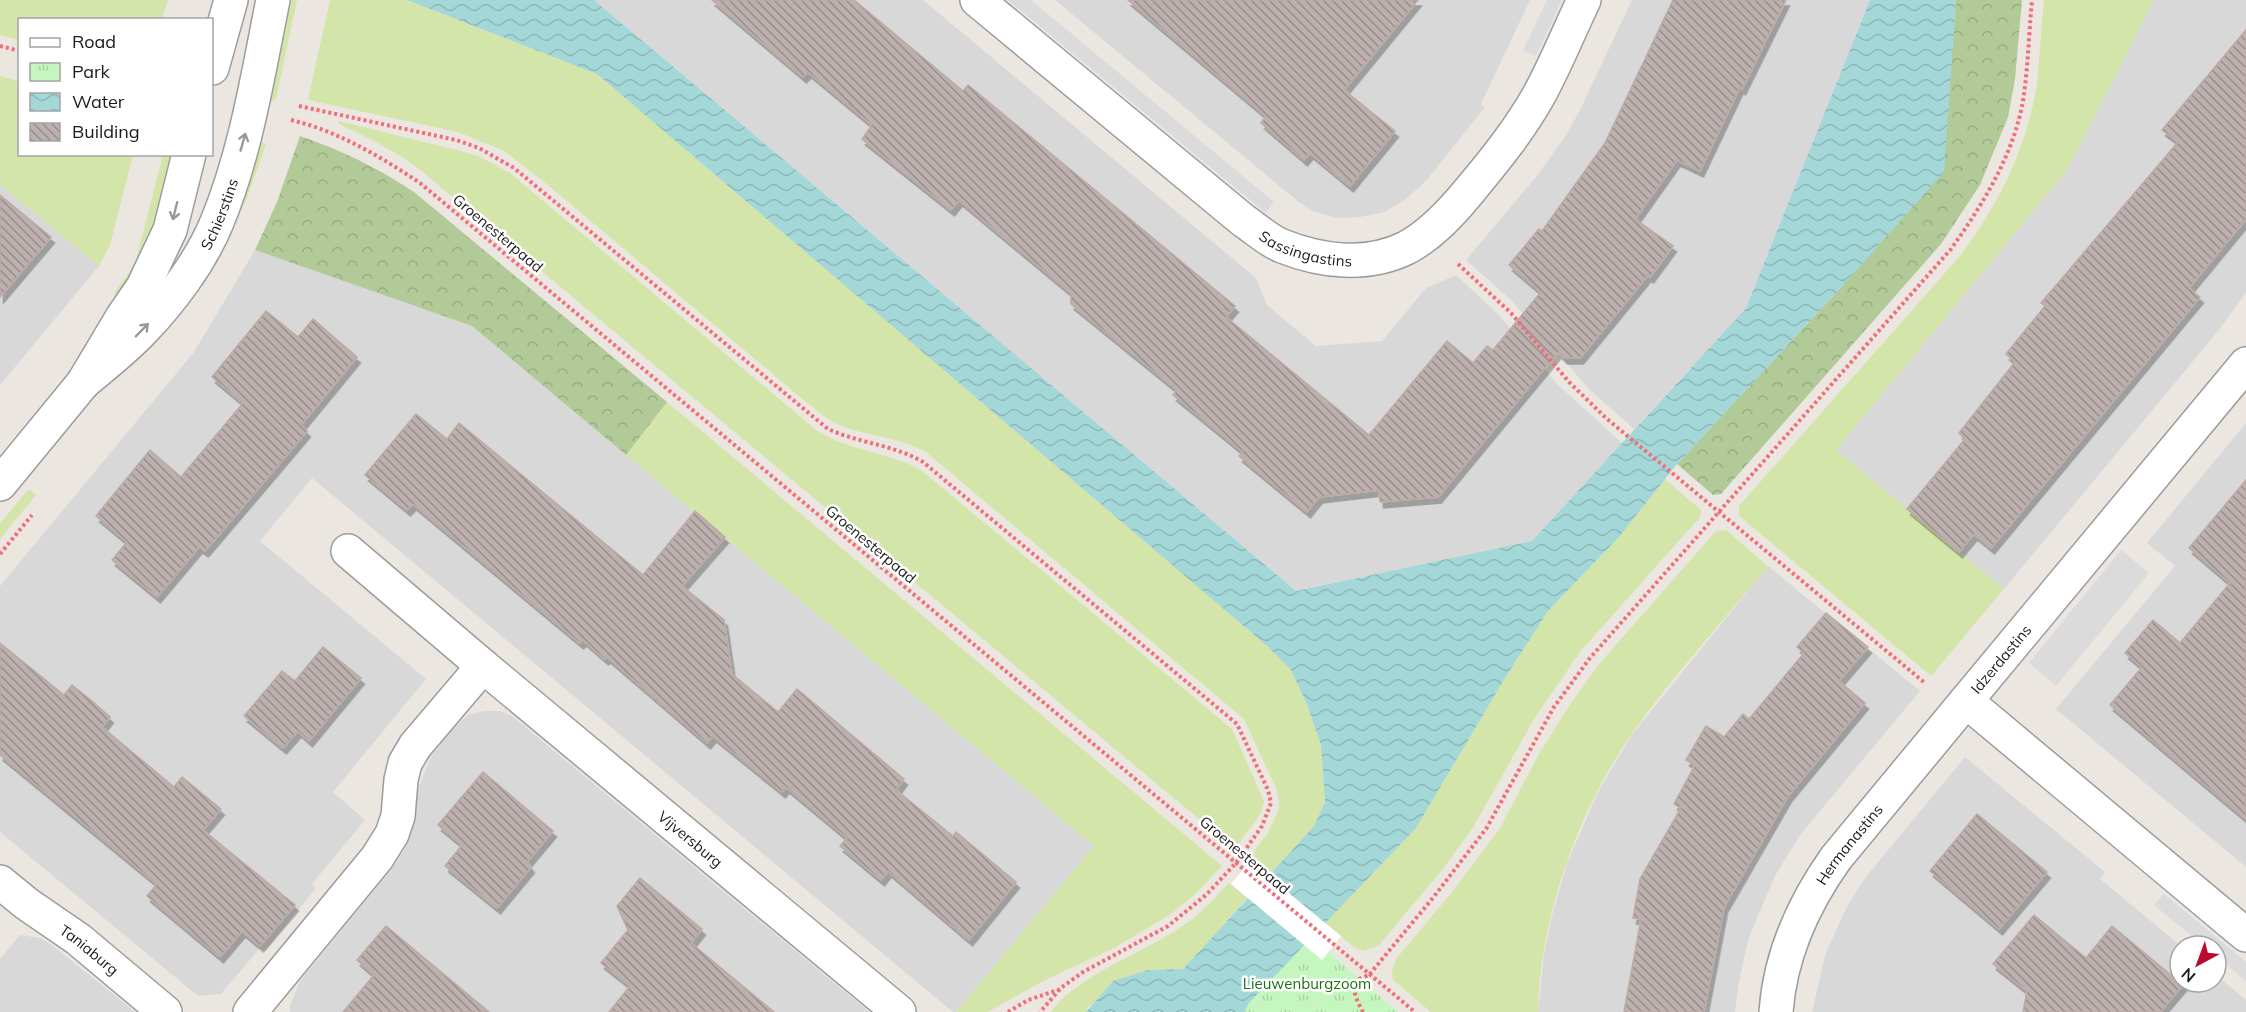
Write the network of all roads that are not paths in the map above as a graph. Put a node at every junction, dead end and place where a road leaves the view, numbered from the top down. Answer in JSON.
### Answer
{"nodes":[{"id":1,"x":231,"y":0,"type":"edge"},
{"id":2,"x":273,"y":0,"type":"edge"},
{"id":3,"x":977,"y":0,"type":"edge"},
{"id":4,"x":1584,"y":0,"type":"edge"},
{"id":5,"x":213,"y":64,"type":"edge"},
{"id":6,"x":188,"y":156,"type":"edge"},
{"id":7,"x":2246,"y":364,"type":"edge"},
{"id":8,"x":83,"y":382,"type":"junction"},
{"id":9,"x":0,"y":484,"type":"edge"},
{"id":10,"x":348,"y":550,"type":"dead end"},
{"id":11,"x":483,"y":666,"type":"junction"},
{"id":12,"x":1966,"y":701,"type":"junction"},
{"id":13,"x":4,"y":894,"type":"edge"},
{"id":14,"x":2246,"y":935,"type":"edge"},
{"id":15,"x":165,"y":1012,"type":"edge"},
{"id":16,"x":250,"y":1012,"type":"edge"},
{"id":17,"x":898,"y":1012,"type":"edge"},
{"id":18,"x":1776,"y":1012,"type":"edge"}],
"edges":[{"from":1,"to":5,"type":"street"},
{"from":8,"to":2,"type":"street","name":"Schierstins","one_way":true},
{"from":3,"to":4,"type":"street","name":"Sassingastins"},
{"from":6,"to":8,"type":"street","name":"Schierstins","one_way":true},
{"from":7,"to":12,"type":"street","name":"Idzerdastins"},
{"from":8,"to":9,"type":"street","name":"Schierstins"},
{"from":10,"to":11,"type":"street","name":"Vijversburg"},
{"from":11,"to":16,"type":"street"},
{"from":11,"to":17,"type":"street","name":"Vijversburg"},
{"from":12,"to":14,"type":"street","name":"Idzerdastins"},
{"from":12,"to":18,"type":"street","name":"Hermanastins"},
{"from":13,"to":15,"type":"street","name":"Taniaburg"}]}
